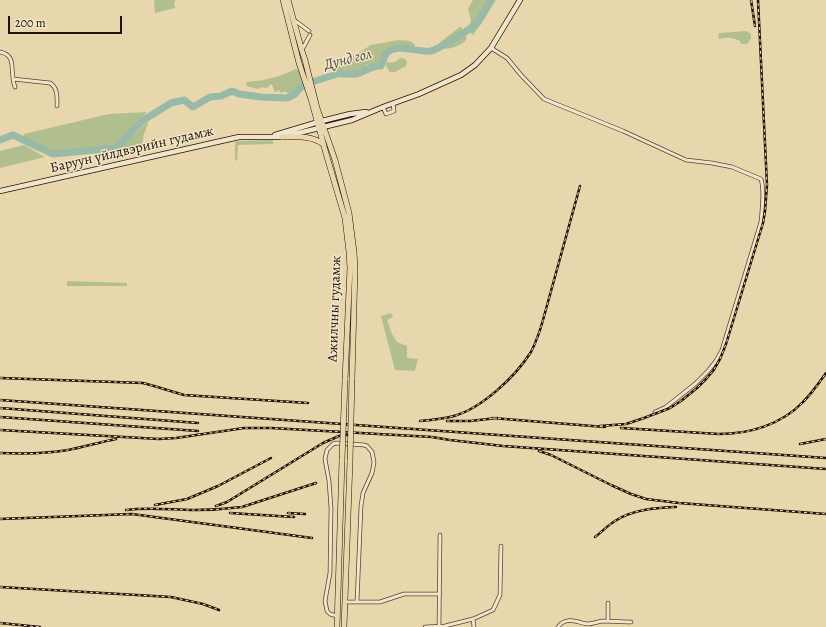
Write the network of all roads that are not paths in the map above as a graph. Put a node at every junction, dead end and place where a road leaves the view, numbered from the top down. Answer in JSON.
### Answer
{"nodes":[{"id":1,"x":283,"y":0,"type":"edge"},
{"id":2,"x":288,"y":0,"type":"edge"},
{"id":3,"x":520,"y":0,"type":"edge"},
{"id":4,"x":293,"y":20,"type":"junction"},
{"id":5,"x":491,"y":48,"type":"junction"},
{"id":6,"x":302,"y":51,"type":"junction"},
{"id":7,"x":0,"y":52,"type":"edge"},
{"id":8,"x":13,"y":79,"type":"junction"},
{"id":9,"x":15,"y":87,"type":"dead end"},
{"id":10,"x":313,"y":100,"type":"junction"},
{"id":11,"x":57,"y":106,"type":"dead end"},
{"id":12,"x":373,"y":111,"type":"junction"},
{"id":13,"x":319,"y":121,"type":"junction"},
{"id":14,"x":321,"y":128,"type":"junction"},
{"id":15,"x":269,"y":136,"type":"junction"},
{"id":16,"x":282,"y":137,"type":"junction"},
{"id":17,"x":323,"y":144,"type":"junction"},
{"id":18,"x":0,"y":191,"type":"edge"},
{"id":19,"x":352,"y":252,"type":"junction"},
{"id":20,"x":655,"y":412,"type":"dead end"},
{"id":21,"x":440,"y":535,"type":"dead end"},
{"id":22,"x":501,"y":546,"type":"dead end"},
{"id":23,"x":440,"y":594,"type":"junction"},
{"id":24,"x":344,"y":602,"type":"junction"},
{"id":25,"x":357,"y":602,"type":"junction"},
{"id":26,"x":608,"y":603,"type":"dead end"},
{"id":27,"x":337,"y":616,"type":"junction"},
{"id":28,"x":473,"y":619,"type":"junction"},
{"id":29,"x":608,"y":622,"type":"junction"},
{"id":30,"x":631,"y":622,"type":"dead end"},
{"id":31,"x":439,"y":626,"type":"junction"},
{"id":32,"x":337,"y":627,"type":"edge"},
{"id":33,"x":344,"y":627,"type":"edge"},
{"id":34,"x":425,"y":627,"type":"edge"},
{"id":35,"x":474,"y":627,"type":"edge"},
{"id":36,"x":558,"y":627,"type":"edge"}],
"edges":[{"from":1,"to":10,"type":"main road","name":"Ажилчны гудамж"},
{"from":2,"to":4,"type":"main road","name":"Ажилчны гудамж"},
{"from":3,"to":5,"type":"street"},
{"from":4,"to":6,"type":"main road","name":"Ажилчны гудамж"},
{"from":4,"to":6,"type":"street"},
{"from":5,"to":12,"type":"street"},
{"from":5,"to":20,"type":"street"},
{"from":6,"to":10,"type":"main road","name":"Ажилчны гудамж"},
{"from":7,"to":8,"type":"street"},
{"from":8,"to":9,"type":"street"},
{"from":8,"to":11,"type":"street"},
{"from":10,"to":13,"type":"main road","name":"Ажилчны гудамж"},
{"from":12,"to":13,"type":"street","name":"Баруун үйлдвэрийн гудамж"},
{"from":12,"to":14,"type":"street","name":"Баруун үйлдвэрийн гудамж"},
{"from":13,"to":14,"type":"main road","name":"Ажилчны гудамж"},
{"from":13,"to":15,"type":"street","name":"Баруун үйлдвэрийн гудамж"},
{"from":14,"to":16,"type":"street","name":"Баруун үйлдвэрийн гудамж"},
{"from":14,"to":17,"type":"main road","name":"Ажилчны гудамж"},
{"from":14,"to":19,"type":"main road","name":"Ажилчны гудамж"},
{"from":15,"to":16,"type":"street","name":"Баруун үйлдвэрийн гудамж"},
{"from":15,"to":18,"type":"street","name":"Баруун үйлдвэрийн гудамж"},
{"from":16,"to":17,"type":"main road"},
{"from":17,"to":19,"type":"main road","name":"Ажилчны гудамж"},
{"from":19,"to":24,"type":"main road","name":"Ажилчны гудамж","bridge":true},
{"from":19,"to":27,"type":"main road","name":"Ажилчны гудамж","bridge":true},
{"from":21,"to":23,"type":"street"},
{"from":22,"to":28,"type":"street"},
{"from":23,"to":25,"type":"street"},
{"from":23,"to":31,"type":"street"},
{"from":24,"to":25,"type":"street"},
{"from":24,"to":33,"type":"main road","name":"Ажилчны гудамж"},
{"from":25,"to":27,"type":"street"},
{"from":26,"to":29,"type":"street"},
{"from":27,"to":32,"type":"main road","name":"Ажилчны гудамж"},
{"from":28,"to":31,"type":"street"},
{"from":28,"to":35,"type":"street"},
{"from":29,"to":30,"type":"street"},
{"from":29,"to":36,"type":"street"},
{"from":31,"to":34,"type":"street"}]}
